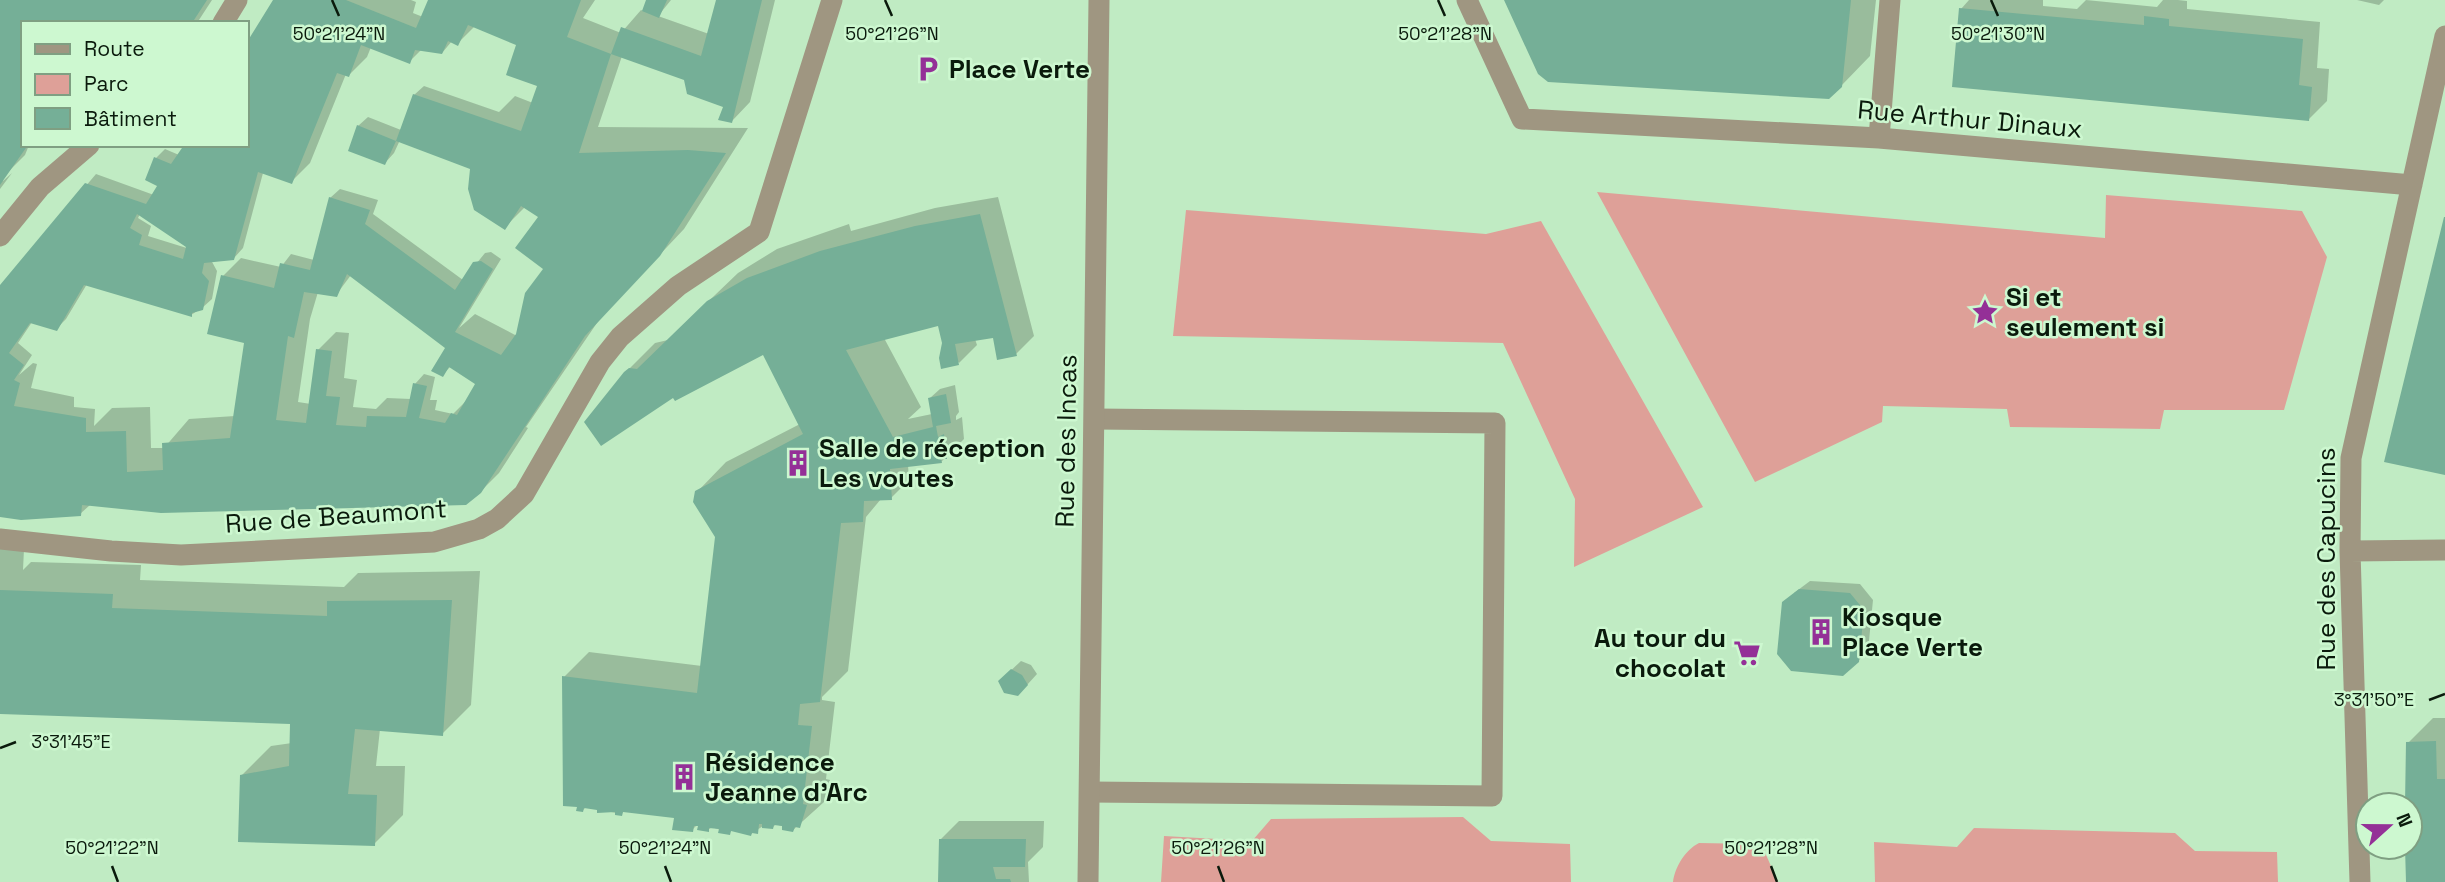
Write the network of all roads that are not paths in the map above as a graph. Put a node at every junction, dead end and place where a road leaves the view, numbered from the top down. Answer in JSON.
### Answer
{"nodes":[{"id":1,"x":237,"y":0,"type":"edge"},
{"id":2,"x":832,"y":0,"type":"edge"},
{"id":3,"x":1099,"y":0,"type":"edge"},
{"id":4,"x":1467,"y":0,"type":"edge"},
{"id":5,"x":1890,"y":0,"type":"edge"},
{"id":6,"x":224,"y":21,"type":"edge"},
{"id":7,"x":2445,"y":36,"type":"edge"},
{"id":8,"x":1879,"y":138,"type":"junction"},
{"id":9,"x":87,"y":147,"type":"edge"},
{"id":10,"x":2412,"y":185,"type":"junction"},
{"id":11,"x":0,"y":236,"type":"edge"},
{"id":12,"x":1095,"y":419,"type":"junction"},
{"id":13,"x":0,"y":540,"type":"edge"},
{"id":14,"x":2445,"y":550,"type":"edge"},
{"id":15,"x":2350,"y":551,"type":"junction"},
{"id":16,"x":1090,"y":792,"type":"junction"},
{"id":17,"x":1088,"y":882,"type":"edge"},
{"id":18,"x":2360,"y":882,"type":"edge"}],
"edges":[{"from":1,"to":6,"type":"street"},
{"from":2,"to":13,"type":"street","name":"Rue de Beaumont"},
{"from":3,"to":12,"type":"street","name":"Rue des Incas"},
{"from":4,"to":8,"type":"street","name":"Rue Arthur Dinaux"},
{"from":5,"to":8,"type":"street"},
{"from":7,"to":10,"type":"street","name":"Rue des Capucins"},
{"from":8,"to":10,"type":"street","name":"Rue Arthur Dinaux"},
{"from":9,"to":11,"type":"street"},
{"from":10,"to":15,"type":"street","name":"Rue des Capucins"},
{"from":12,"to":16,"type":"street","name":"Rue des Incas"},
{"from":12,"to":16,"type":"street"},
{"from":14,"to":15,"type":"street"},
{"from":15,"to":18,"type":"street","name":"Rue des Capucins"},
{"from":16,"to":17,"type":"street","name":"Rue des Incas"}]}
